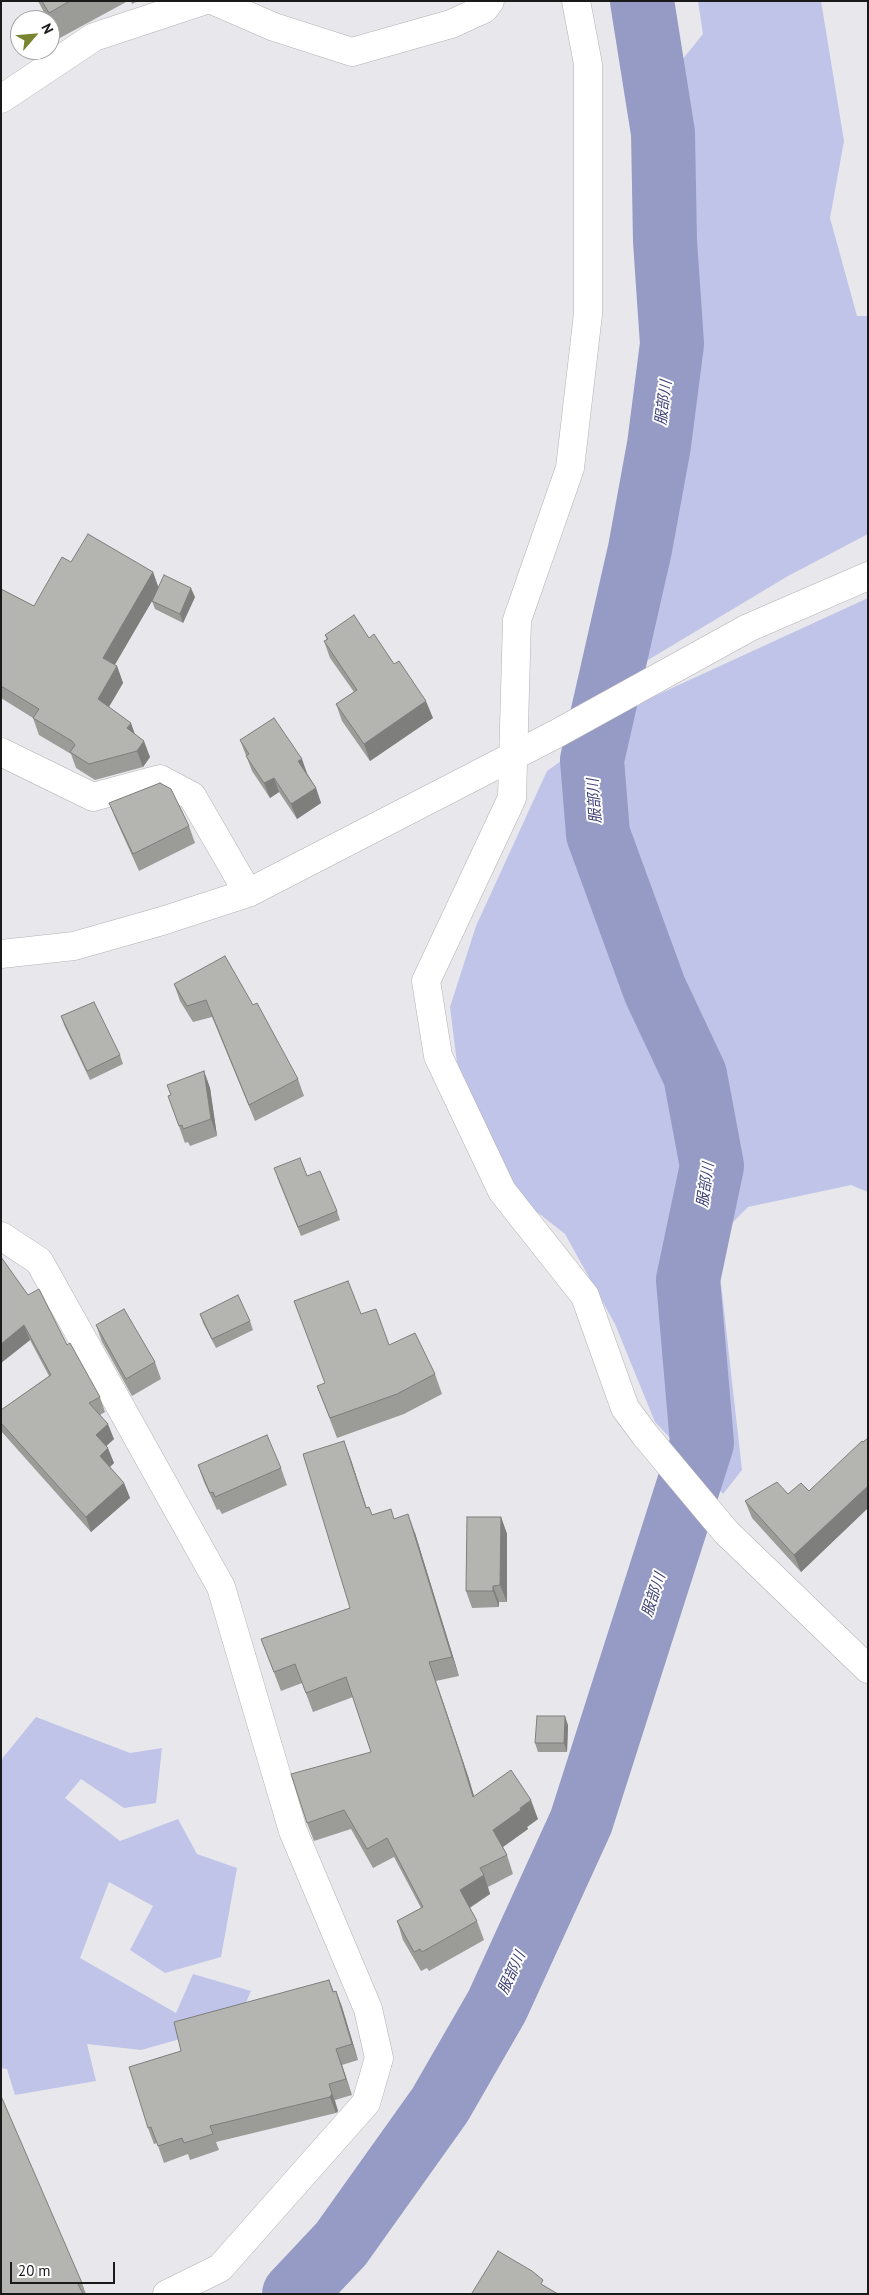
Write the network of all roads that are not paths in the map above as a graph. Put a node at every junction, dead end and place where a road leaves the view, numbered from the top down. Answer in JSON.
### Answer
{"nodes":[{"id":1,"x":203,"y":1,"type":"edge"},
{"id":2,"x":214,"y":1,"type":"edge"},
{"id":3,"x":576,"y":1,"type":"edge"},
{"id":4,"x":484,"y":4,"type":"edge"},
{"id":5,"x":1,"y":99,"type":"edge"},
{"id":6,"x":868,"y":576,"type":"edge"},
{"id":7,"x":1,"y":752,"type":"edge"},
{"id":8,"x":512,"y":755,"type":"junction"},
{"id":9,"x":248,"y":893,"type":"junction"},
{"id":10,"x":1,"y":954,"type":"edge"},
{"id":11,"x":1,"y":1236,"type":"edge"},
{"id":12,"x":868,"y":1669,"type":"edge"},
{"id":13,"x":167,"y":2294,"type":"edge"}],
"edges":[{"from":1,"to":5,"type":"street"},
{"from":2,"to":4,"type":"street"},
{"from":3,"to":8,"type":"street"},
{"from":6,"to":8,"type":"street"},
{"from":7,"to":9,"type":"street"},
{"from":8,"to":9,"type":"street"},
{"from":8,"to":12,"type":"street"},
{"from":9,"to":10,"type":"street"},
{"from":11,"to":13,"type":"street"}]}
